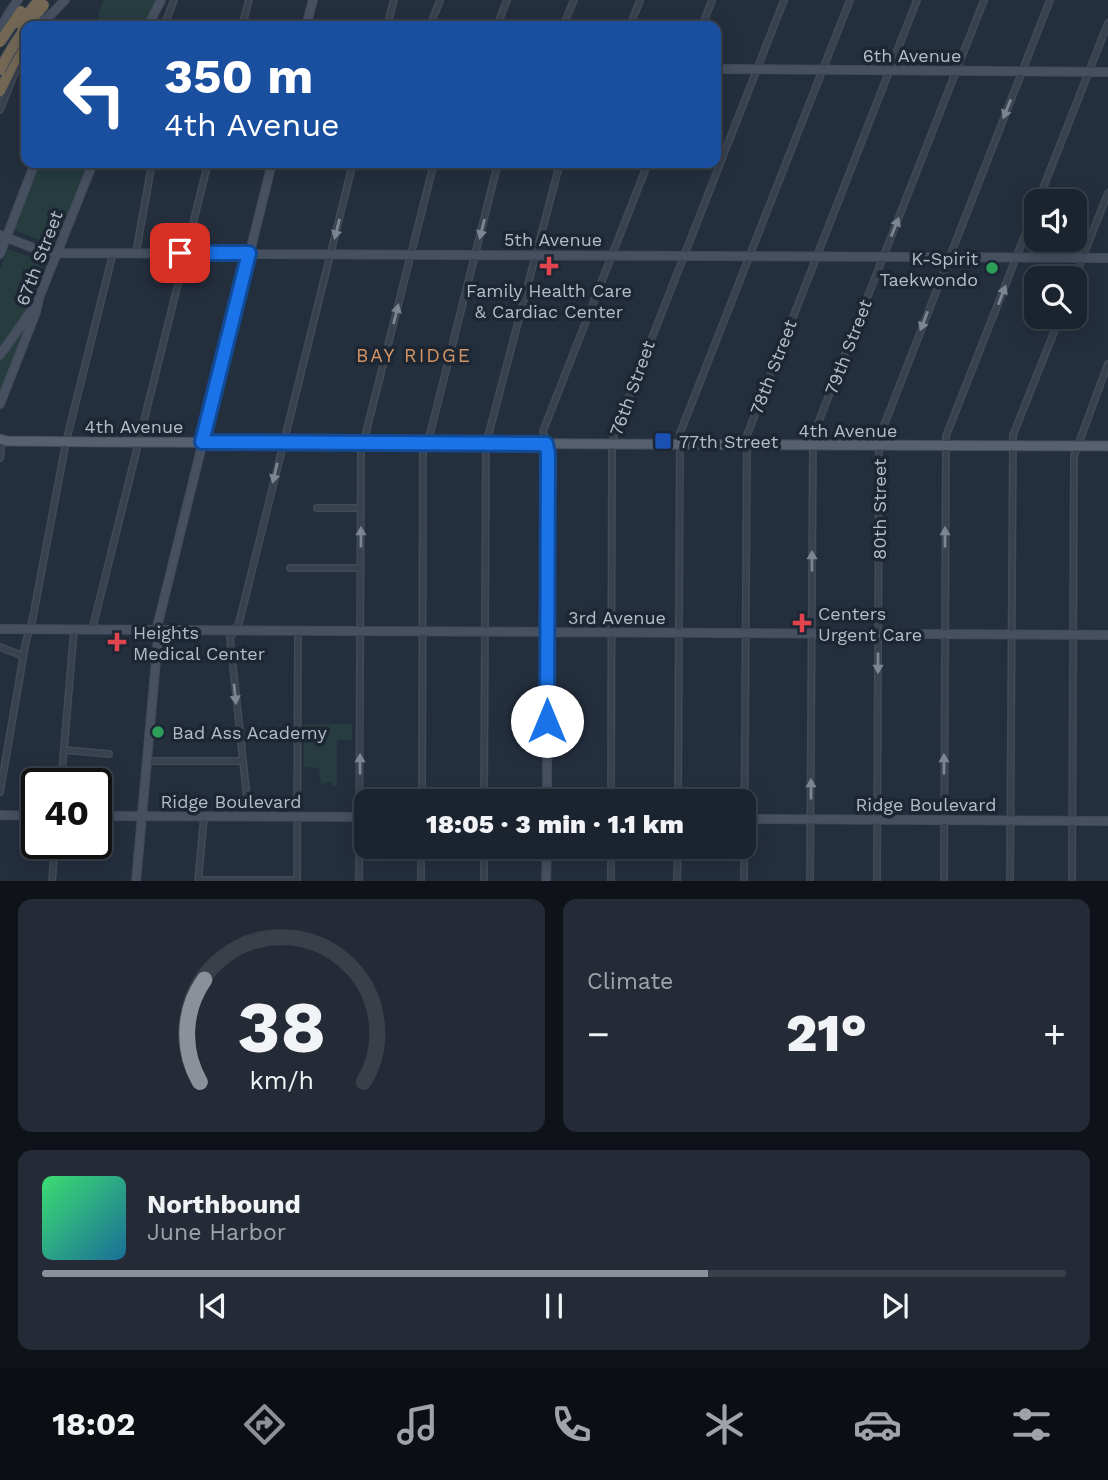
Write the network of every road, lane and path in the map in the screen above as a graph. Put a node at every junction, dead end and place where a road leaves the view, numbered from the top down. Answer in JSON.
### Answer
{"nodes":[{"id":1,"x":18,"y":0,"type":"edge"},
{"id":2,"x":30,"y":0,"type":"edge"},
{"id":3,"x":65,"y":0,"type":"edge"},
{"id":4,"x":161,"y":0,"type":"edge"},
{"id":5,"x":174,"y":0,"type":"edge"},
{"id":6,"x":248,"y":0,"type":"edge"},
{"id":7,"x":313,"y":0,"type":"edge"},
{"id":8,"x":394,"y":0,"type":"edge"},
{"id":9,"x":440,"y":0,"type":"edge"},
{"id":10,"x":507,"y":0,"type":"edge"},
{"id":11,"x":574,"y":0,"type":"edge"},
{"id":12,"x":640,"y":0,"type":"edge"},
{"id":13,"x":712,"y":0,"type":"edge"},
{"id":14,"x":784,"y":0,"type":"edge"},
{"id":15,"x":850,"y":0,"type":"edge"},
{"id":16,"x":917,"y":0,"type":"edge"},
{"id":17,"x":984,"y":0,"type":"edge"},
{"id":18,"x":1050,"y":0,"type":"edge"},
{"id":19,"x":43,"y":1,"type":"edge"},
{"id":20,"x":22,"y":21,"type":"edge"},
{"id":21,"x":29,"y":21,"type":"edge"},
{"id":22,"x":45,"y":21,"type":"edge"},
{"id":23,"x":150,"y":21,"type":"edge"},
{"id":24,"x":166,"y":21,"type":"edge"},
{"id":25,"x":243,"y":21,"type":"edge"},
{"id":26,"x":307,"y":21,"type":"edge"},
{"id":27,"x":388,"y":21,"type":"edge"},
{"id":28,"x":432,"y":21,"type":"edge"},
{"id":29,"x":499,"y":21,"type":"edge"},
{"id":30,"x":566,"y":21,"type":"edge"},
{"id":31,"x":632,"y":21,"type":"edge"},
{"id":32,"x":704,"y":21,"type":"edge"},
{"id":33,"x":21,"y":22,"type":"edge"},
{"id":34,"x":1108,"y":23,"type":"edge"},
{"id":35,"x":0,"y":30,"type":"edge"},
{"id":36,"x":21,"y":33,"type":"edge"},
{"id":37,"x":0,"y":42,"type":"edge"},
{"id":38,"x":21,"y":50,"type":"edge"},
{"id":39,"x":0,"y":55,"type":"edge"},
{"id":40,"x":21,"y":55,"type":"edge"},
{"id":41,"x":721,"y":69,"type":"edge"},
{"id":42,"x":757,"y":70,"type":"junction"},
{"id":43,"x":823,"y":70,"type":"junction"},
{"id":44,"x":890,"y":70,"type":"junction"},
{"id":45,"x":956,"y":71,"type":"junction"},
{"id":46,"x":1022,"y":71,"type":"junction"},
{"id":47,"x":1089,"y":72,"type":"junction"},
{"id":48,"x":1108,"y":72,"type":"edge"},
{"id":49,"x":3,"y":74,"type":"edge"},
{"id":50,"x":0,"y":91,"type":"edge"},
{"id":51,"x":0,"y":110,"type":"edge"},
{"id":52,"x":721,"y":160,"type":"edge"},
{"id":53,"x":33,"y":168,"type":"edge"},
{"id":54,"x":91,"y":168,"type":"edge"},
{"id":55,"x":151,"y":168,"type":"edge"},
{"id":56,"x":207,"y":168,"type":"edge"},
{"id":57,"x":271,"y":168,"type":"edge"},
{"id":58,"x":352,"y":168,"type":"edge"},
{"id":59,"x":433,"y":168,"type":"edge"},
{"id":60,"x":497,"y":168,"type":"edge"},
{"id":61,"x":559,"y":168,"type":"edge"},
{"id":62,"x":647,"y":168,"type":"edge"},
{"id":63,"x":718,"y":168,"type":"edge"},
{"id":64,"x":1043,"y":189,"type":"edge"},
{"id":65,"x":1108,"y":193,"type":"edge"},
{"id":66,"x":3,"y":236,"type":"edge"},
{"id":67,"x":1024,"y":239,"type":"edge"},
{"id":68,"x":58,"y":253,"type":"junction"},
{"id":69,"x":113,"y":253,"type":"junction"},
{"id":70,"x":136,"y":253,"type":"junction"},
{"id":71,"x":186,"y":253,"type":"junction"},
{"id":72,"x":249,"y":253,"type":"junction"},
{"id":73,"x":0,"y":254,"type":"edge"},
{"id":74,"x":331,"y":254,"type":"junction"},
{"id":75,"x":412,"y":254,"type":"junction"},
{"id":76,"x":475,"y":254,"type":"junction"},
{"id":77,"x":536,"y":255,"type":"junction"},
{"id":78,"x":612,"y":255,"type":"junction"},
{"id":79,"x":683,"y":255,"type":"junction"},
{"id":80,"x":750,"y":256,"type":"junction"},
{"id":81,"x":816,"y":256,"type":"junction"},
{"id":82,"x":883,"y":257,"type":"junction"},
{"id":83,"x":949,"y":257,"type":"junction"},
{"id":84,"x":1017,"y":257,"type":"junction"},
{"id":85,"x":1083,"y":258,"type":"junction"},
{"id":86,"x":1108,"y":258,"type":"edge"},
{"id":87,"x":1080,"y":266,"type":"edge"},
{"id":88,"x":39,"y":298,"type":"junction"},
{"id":89,"x":1055,"y":329,"type":"edge"},
{"id":90,"x":0,"y":355,"type":"edge"},
{"id":91,"x":1108,"y":364,"type":"edge"},
{"id":92,"x":0,"y":404,"type":"edge"},
{"id":93,"x":1,"y":439,"type":"edge"},
{"id":94,"x":66,"y":442,"type":"junction"},
{"id":95,"x":138,"y":442,"type":"junction"},
{"id":96,"x":202,"y":442,"type":"junction"},
{"id":97,"x":283,"y":442,"type":"junction"},
{"id":98,"x":363,"y":443,"type":"junction"},
{"id":99,"x":426,"y":443,"type":"junction"},
{"id":100,"x":486,"y":444,"type":"junction"},
{"id":101,"x":546,"y":444,"type":"junction"},
{"id":102,"x":612,"y":444,"type":"junction"},
{"id":103,"x":680,"y":444,"type":"junction"},
{"id":104,"x":747,"y":445,"type":"junction"},
{"id":105,"x":812,"y":445,"type":"junction"},
{"id":106,"x":946,"y":445,"type":"junction"},
{"id":107,"x":879,"y":446,"type":"junction"},
{"id":108,"x":1013,"y":446,"type":"junction"},
{"id":109,"x":1077,"y":446,"type":"junction"},
{"id":110,"x":1108,"y":446,"type":"edge"},
{"id":111,"x":0,"y":458,"type":"edge"},
{"id":112,"x":317,"y":508,"type":"dead end"},
{"id":113,"x":361,"y":508,"type":"junction"},
{"id":114,"x":290,"y":568,"type":"dead end"},
{"id":115,"x":361,"y":568,"type":"junction"},
{"id":116,"x":0,"y":629,"type":"edge"},
{"id":117,"x":30,"y":629,"type":"junction"},
{"id":118,"x":74,"y":630,"type":"junction"},
{"id":119,"x":92,"y":630,"type":"junction"},
{"id":120,"x":158,"y":630,"type":"junction"},
{"id":121,"x":234,"y":630,"type":"junction"},
{"id":122,"x":298,"y":631,"type":"junction"},
{"id":123,"x":361,"y":631,"type":"junction"},
{"id":124,"x":423,"y":631,"type":"junction"},
{"id":125,"x":485,"y":632,"type":"junction"},
{"id":126,"x":548,"y":632,"type":"junction"},
{"id":127,"x":612,"y":632,"type":"junction"},
{"id":128,"x":679,"y":633,"type":"junction"},
{"id":129,"x":745,"y":633,"type":"junction"},
{"id":130,"x":812,"y":633,"type":"junction"},
{"id":131,"x":879,"y":634,"type":"junction"},
{"id":132,"x":945,"y":634,"type":"junction"},
{"id":133,"x":1011,"y":634,"type":"junction"},
{"id":134,"x":1074,"y":635,"type":"junction"},
{"id":135,"x":1108,"y":635,"type":"edge"},
{"id":136,"x":0,"y":647,"type":"edge"},
{"id":137,"x":23,"y":656,"type":"junction"},
{"id":138,"x":64,"y":750,"type":"junction"},
{"id":139,"x":109,"y":754,"type":"dead end"},
{"id":140,"x":146,"y":761,"type":"junction"},
{"id":141,"x":242,"y":761,"type":"junction"},
{"id":142,"x":62,"y":768,"type":"edge"},
{"id":143,"x":363,"y":789,"type":"edge"},
{"id":144,"x":422,"y":789,"type":"edge"},
{"id":145,"x":484,"y":789,"type":"edge"},
{"id":146,"x":547,"y":789,"type":"edge"},
{"id":147,"x":611,"y":789,"type":"edge"},
{"id":148,"x":678,"y":789,"type":"edge"},
{"id":149,"x":744,"y":789,"type":"edge"},
{"id":150,"x":0,"y":792,"type":"edge"},
{"id":151,"x":0,"y":816,"type":"edge"},
{"id":152,"x":21,"y":816,"type":"edge"},
{"id":153,"x":112,"y":816,"type":"edge"},
{"id":154,"x":142,"y":816,"type":"junction"},
{"id":155,"x":204,"y":817,"type":"junction"},
{"id":156,"x":249,"y":817,"type":"junction"},
{"id":157,"x":297,"y":817,"type":"junction"},
{"id":158,"x":354,"y":817,"type":"edge"},
{"id":159,"x":756,"y":819,"type":"edge"},
{"id":160,"x":811,"y":820,"type":"junction"},
{"id":161,"x":877,"y":820,"type":"junction"},
{"id":162,"x":944,"y":820,"type":"junction"},
{"id":163,"x":1010,"y":821,"type":"junction"},
{"id":164,"x":1072,"y":821,"type":"junction"},
{"id":165,"x":1108,"y":821,"type":"edge"},
{"id":166,"x":54,"y":859,"type":"edge"},
{"id":167,"x":360,"y":859,"type":"edge"},
{"id":168,"x":421,"y":859,"type":"edge"},
{"id":169,"x":484,"y":859,"type":"edge"},
{"id":170,"x":547,"y":859,"type":"edge"},
{"id":171,"x":611,"y":859,"type":"edge"},
{"id":172,"x":678,"y":859,"type":"edge"},
{"id":173,"x":744,"y":859,"type":"edge"},
{"id":174,"x":52,"y":881,"type":"edge"},
{"id":175,"x":136,"y":881,"type":"edge"},
{"id":176,"x":198,"y":881,"type":"edge"},
{"id":177,"x":297,"y":881,"type":"edge"},
{"id":178,"x":359,"y":881,"type":"edge"},
{"id":179,"x":421,"y":881,"type":"edge"},
{"id":180,"x":484,"y":881,"type":"edge"},
{"id":181,"x":546,"y":881,"type":"edge"},
{"id":182,"x":611,"y":881,"type":"edge"},
{"id":183,"x":677,"y":881,"type":"edge"},
{"id":184,"x":744,"y":881,"type":"edge"},
{"id":185,"x":810,"y":881,"type":"edge"},
{"id":186,"x":877,"y":881,"type":"edge"},
{"id":187,"x":944,"y":881,"type":"edge"},
{"id":188,"x":1010,"y":881,"type":"edge"},
{"id":189,"x":1072,"y":881,"type":"edge"}],
"edges":[{"from":1,"to":35,"type":"street"},
{"from":2,"to":37,"type":"highway","bridge":true},
{"from":3,"to":22,"type":"street"},
{"from":4,"to":23,"type":"street"},
{"from":5,"to":24,"type":"street"},
{"from":6,"to":25,"type":"street"},
{"from":7,"to":26,"type":"street"},
{"from":8,"to":27,"type":"street"},
{"from":9,"to":28,"type":"street"},
{"from":10,"to":29,"type":"street"},
{"from":11,"to":30,"type":"street"},
{"from":12,"to":31,"type":"street"},
{"from":13,"to":32,"type":"street"},
{"from":14,"to":42,"type":"street","name":"76th Street"},
{"from":15,"to":43,"type":"street"},
{"from":16,"to":44,"type":"street","name":"78th Street"},
{"from":17,"to":45,"type":"street","name":"79th Street"},
{"from":18,"to":46,"type":"street","name":"80th Street"},
{"from":19,"to":20,"type":"highway","bridge":true},
{"from":19,"to":21,"type":"highway","bridge":true},
{"from":33,"to":39,"type":"highway","bridge":true},
{"from":34,"to":47,"type":"street"},
{"from":36,"to":49,"type":"highway","bridge":true},
{"from":38,"to":49,"type":"highway"},
{"from":40,"to":51,"type":"street"},
{"from":41,"to":42,"type":"street","name":"6th Avenue"},
{"from":42,"to":43,"type":"street","name":"6th Avenue"},
{"from":42,"to":52,"type":"street","name":"76th Street"},
{"from":43,"to":44,"type":"street","name":"6th Avenue"},
{"from":43,"to":80,"type":"street"},
{"from":44,"to":45,"type":"street","name":"6th Avenue"},
{"from":44,"to":81,"type":"street","name":"78th Street"},
{"from":45,"to":46,"type":"street","name":"6th Avenue"},
{"from":82,"to":45,"type":"street","name":"79th Street","one_way":true},
{"from":46,"to":47,"type":"street","name":"6th Avenue"},
{"from":46,"to":83,"type":"street","name":"80th Street","one_way":true},
{"from":47,"to":48,"type":"street","name":"6th Avenue"},
{"from":47,"to":64,"type":"street"},
{"from":49,"to":50,"type":"highway"},
{"from":53,"to":66,"type":"street"},
{"from":54,"to":68,"type":"street","name":"67th Street"},
{"from":55,"to":70,"type":"street"},
{"from":56,"to":71,"type":"street"},
{"from":57,"to":72,"type":"street"},
{"from":58,"to":74,"type":"street","one_way":true},
{"from":59,"to":75,"type":"street"},
{"from":60,"to":76,"type":"street","one_way":true},
{"from":61,"to":77,"type":"street"},
{"from":62,"to":78,"type":"street"},
{"from":63,"to":79,"type":"street","name":"76th Street"},
{"from":65,"to":85,"type":"street"},
{"from":66,"to":68,"type":"street","name":"5th Avenue"},
{"from":66,"to":73,"type":"street"},
{"from":67,"to":84,"type":"street"},
{"from":68,"to":69,"type":"street","name":"5th Avenue"},
{"from":68,"to":88,"type":"street","name":"67th Street"},
{"from":69,"to":70,"type":"street","name":"5th Avenue"},
{"from":69,"to":94,"type":"street"},
{"from":70,"to":71,"type":"street","name":"5th Avenue"},
{"from":71,"to":72,"type":"street","name":"5th Avenue"},
{"from":71,"to":95,"type":"street"},
{"from":72,"to":74,"type":"street","name":"5th Avenue"},
{"from":72,"to":96,"type":"street"},
{"from":74,"to":75,"type":"street","name":"5th Avenue"},
{"from":74,"to":97,"type":"street"},
{"from":75,"to":76,"type":"street","name":"5th Avenue"},
{"from":98,"to":75,"type":"street","one_way":true},
{"from":76,"to":77,"type":"street","name":"5th Avenue"},
{"from":76,"to":99,"type":"street"},
{"from":77,"to":78,"type":"street","name":"5th Avenue"},
{"from":77,"to":100,"type":"street"},
{"from":78,"to":79,"type":"street","name":"5th Avenue"},
{"from":78,"to":101,"type":"street"},
{"from":79,"to":80,"type":"street","name":"5th Avenue"},
{"from":79,"to":102,"type":"street","name":"76th Street"},
{"from":80,"to":81,"type":"street","name":"5th Avenue"},
{"from":80,"to":103,"type":"street"},
{"from":81,"to":82,"type":"street","name":"5th Avenue"},
{"from":81,"to":104,"type":"street","name":"78th Street"},
{"from":82,"to":83,"type":"street","name":"5th Avenue"},
{"from":82,"to":105,"type":"street","name":"79th Street"},
{"from":83,"to":84,"type":"street","name":"5th Avenue"},
{"from":83,"to":107,"type":"street","name":"80th Street","one_way":true},
{"from":84,"to":85,"type":"street","name":"5th Avenue"},
{"from":106,"to":84,"type":"street","one_way":true},
{"from":85,"to":86,"type":"street","name":"5th Avenue"},
{"from":85,"to":87,"type":"street"},
{"from":88,"to":90,"type":"street"},
{"from":88,"to":92,"type":"street","name":"67th Street"},
{"from":89,"to":108,"type":"street"},
{"from":91,"to":109,"type":"street"},
{"from":93,"to":94,"type":"main road","name":"4th Avenue"},
{"from":93,"to":111,"type":"street"},
{"from":94,"to":95,"type":"main road","name":"4th Avenue"},
{"from":94,"to":117,"type":"street"},
{"from":95,"to":96,"type":"main road","name":"4th Avenue"},
{"from":95,"to":119,"type":"street"},
{"from":96,"to":97,"type":"main road","name":"4th Avenue"},
{"from":96,"to":120,"type":"street"},
{"from":97,"to":98,"type":"main road","name":"4th Avenue"},
{"from":97,"to":121,"type":"street","one_way":true},
{"from":98,"to":99,"type":"main road","name":"4th Avenue"},
{"from":98,"to":113,"type":"street"},
{"from":99,"to":100,"type":"main road","name":"4th Avenue"},
{"from":99,"to":124,"type":"street"},
{"from":100,"to":101,"type":"main road","name":"4th Avenue"},
{"from":100,"to":125,"type":"street"},
{"from":101,"to":102,"type":"main road","name":"4th Avenue"},
{"from":101,"to":126,"type":"street"},
{"from":102,"to":103,"type":"main road","name":"4th Avenue"},
{"from":102,"to":127,"type":"street","name":"76th Street"},
{"from":103,"to":104,"type":"main road","name":"4th Avenue"},
{"from":103,"to":128,"type":"street"},
{"from":104,"to":105,"type":"main road","name":"4th Avenue"},
{"from":104,"to":129,"type":"street","name":"78th Street"},
{"from":105,"to":107,"type":"main road","name":"4th Avenue"},
{"from":130,"to":105,"type":"street","name":"79th Street","one_way":true},
{"from":106,"to":107,"type":"main road","name":"4th Avenue"},
{"from":106,"to":108,"type":"main road","name":"4th Avenue"},
{"from":132,"to":106,"type":"street","one_way":true},
{"from":107,"to":131,"type":"street","name":"80th Street"},
{"from":108,"to":109,"type":"main road","name":"4th Avenue"},
{"from":108,"to":133,"type":"street"},
{"from":109,"to":110,"type":"main road","name":"4th Avenue"},
{"from":109,"to":134,"type":"street"},
{"from":112,"to":113,"type":"street"},
{"from":115,"to":113,"type":"street","one_way":true},
{"from":114,"to":115,"type":"street"},
{"from":115,"to":123,"type":"street"},
{"from":116,"to":117,"type":"street","name":"3rd Avenue"},
{"from":117,"to":118,"type":"street","name":"3rd Avenue"},
{"from":117,"to":137,"type":"street"},
{"from":118,"to":119,"type":"street","name":"3rd Avenue"},
{"from":118,"to":138,"type":"street"},
{"from":119,"to":120,"type":"street","name":"3rd Avenue"},
{"from":120,"to":121,"type":"street","name":"3rd Avenue"},
{"from":120,"to":140,"type":"street"},
{"from":121,"to":122,"type":"street","name":"3rd Avenue"},
{"from":121,"to":141,"type":"street","one_way":true},
{"from":122,"to":123,"type":"street","name":"3rd Avenue"},
{"from":122,"to":157,"type":"street"},
{"from":123,"to":124,"type":"street","name":"3rd Avenue"},
{"from":143,"to":123,"type":"street","one_way":true},
{"from":124,"to":125,"type":"street","name":"3rd Avenue"},
{"from":124,"to":144,"type":"street"},
{"from":125,"to":126,"type":"street","name":"3rd Avenue"},
{"from":125,"to":145,"type":"street"},
{"from":126,"to":127,"type":"street","name":"3rd Avenue"},
{"from":126,"to":146,"type":"street"},
{"from":127,"to":128,"type":"street","name":"3rd Avenue"},
{"from":127,"to":147,"type":"street","name":"76th Street"},
{"from":128,"to":129,"type":"street","name":"3rd Avenue"},
{"from":128,"to":148,"type":"street"},
{"from":129,"to":130,"type":"street","name":"3rd Avenue"},
{"from":129,"to":149,"type":"street","name":"78th Street"},
{"from":130,"to":131,"type":"street","name":"3rd Avenue"},
{"from":160,"to":130,"type":"street","name":"79th Street","one_way":true},
{"from":131,"to":132,"type":"street","name":"3rd Avenue"},
{"from":131,"to":161,"type":"street","name":"80th Street","one_way":true},
{"from":132,"to":133,"type":"street","name":"3rd Avenue"},
{"from":162,"to":132,"type":"street","one_way":true},
{"from":133,"to":134,"type":"street","name":"3rd Avenue"},
{"from":133,"to":163,"type":"street"},
{"from":134,"to":135,"type":"street","name":"3rd Avenue"},
{"from":134,"to":164,"type":"street"},
{"from":136,"to":137,"type":"street"},
{"from":137,"to":150,"type":"street"},
{"from":138,"to":139,"type":"street"},
{"from":138,"to":142,"type":"street"},
{"from":140,"to":141,"type":"street"},
{"from":140,"to":154,"type":"street"},
{"from":141,"to":156,"type":"street"},
{"from":151,"to":152,"type":"street"},
{"from":153,"to":154,"type":"street","name":"Ridge Boulevard"},
{"from":154,"to":155,"type":"street","name":"Ridge Boulevard"},
{"from":154,"to":175,"type":"street"},
{"from":155,"to":156,"type":"street","name":"Ridge Boulevard"},
{"from":155,"to":176,"type":"street"},
{"from":156,"to":157,"type":"street","name":"Ridge Boulevard"},
{"from":157,"to":158,"type":"street","name":"Ridge Boulevard"},
{"from":157,"to":177,"type":"street"},
{"from":159,"to":160,"type":"street","name":"Ridge Boulevard"},
{"from":160,"to":161,"type":"street","name":"Ridge Boulevard"},
{"from":160,"to":185,"type":"street","name":"79th Street"},
{"from":161,"to":162,"type":"street","name":"Ridge Boulevard"},
{"from":161,"to":186,"type":"street","name":"80th Street"},
{"from":162,"to":163,"type":"street","name":"Ridge Boulevard"},
{"from":162,"to":187,"type":"street"},
{"from":163,"to":164,"type":"street","name":"Ridge Boulevard"},
{"from":163,"to":188,"type":"street"},
{"from":164,"to":165,"type":"street","name":"Ridge Boulevard"},
{"from":164,"to":189,"type":"street"},
{"from":166,"to":174,"type":"street"},
{"from":167,"to":178,"type":"street"},
{"from":168,"to":179,"type":"street"},
{"from":169,"to":180,"type":"street"},
{"from":170,"to":181,"type":"street"},
{"from":171,"to":182,"type":"street"},
{"from":172,"to":183,"type":"street"},
{"from":173,"to":184,"type":"street","name":"78th Street"},
{"from":176,"to":177,"type":"street"}]}
